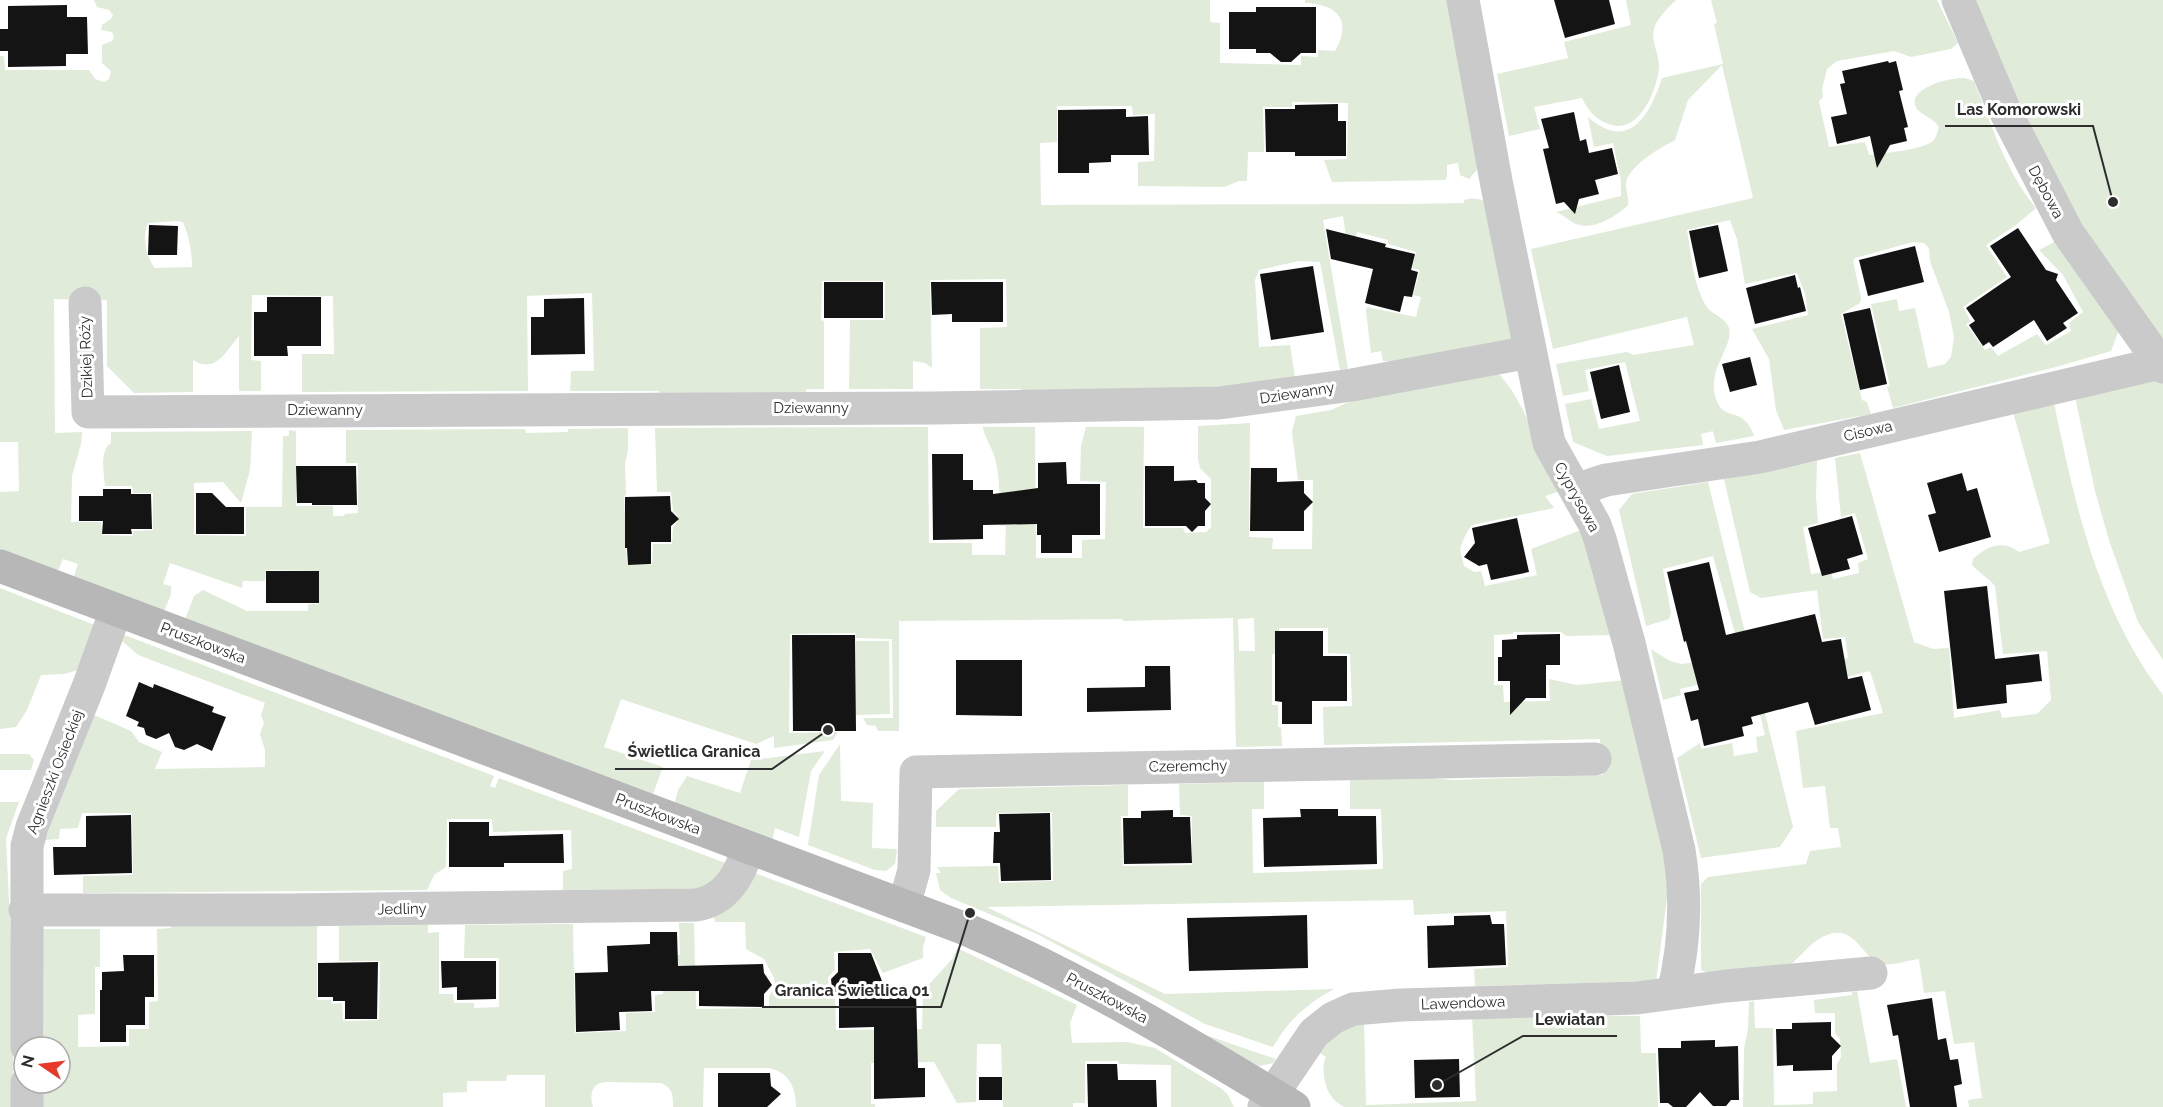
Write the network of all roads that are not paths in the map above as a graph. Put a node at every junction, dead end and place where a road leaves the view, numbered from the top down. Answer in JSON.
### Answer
{"nodes":[{"id":1,"x":1463,"y":0,"type":"edge"},
{"id":2,"x":1958,"y":0,"type":"edge"},
{"id":3,"x":85,"y":303,"type":"dead end"},
{"id":4,"x":1530,"y":352,"type":"junction"},
{"id":5,"x":2161,"y":365,"type":"edge"},
{"id":6,"x":88,"y":412,"type":"joint"},
{"id":7,"x":1575,"y":490,"type":"junction"},
{"id":8,"x":0,"y":566,"type":"edge"},
{"id":9,"x":116,"y":610,"type":"junction"},
{"id":10,"x":1595,"y":759,"type":"dead end"},
{"id":11,"x":749,"y":848,"type":"junction"},
{"id":12,"x":904,"y":906,"type":"junction"},
{"id":13,"x":25,"y":910,"type":"junction"},
{"id":14,"x":1871,"y":973,"type":"dead end"},
{"id":15,"x":1672,"y":993,"type":"junction"},
{"id":16,"x":27,"y":1035,"type":"edge"},
{"id":17,"x":1277,"y":1103,"type":"edge"}],
"edges":[{"from":1,"to":4,"type":"street","name":"Cyprysowa"},
{"from":2,"to":5,"type":"street","name":"Dębowa"},
{"from":3,"to":6,"type":"street","name":"Dzikiej Róży"},
{"from":4,"to":6,"type":"street","name":"Dziewanny"},
{"from":4,"to":7,"type":"street","name":"Cyprysowa"},
{"from":5,"to":7,"type":"street","name":"Cisowa"},
{"from":7,"to":15,"type":"street","name":"Cyprysowa"},
{"from":8,"to":9,"type":"street","name":"Pruszkowska"},
{"from":9,"to":11,"type":"street","name":"Pruszkowska"},
{"from":9,"to":13,"type":"street","name":"Agnieszki Osieckiej"},
{"from":10,"to":12,"type":"street","name":"Czeremchy"},
{"from":11,"to":12,"type":"street","name":"Pruszkowska"},
{"from":11,"to":13,"type":"street","name":"Jedliny"},
{"from":12,"to":17,"type":"street","name":"Pruszkowska"},
{"from":13,"to":16,"type":"street","name":"Agnieszki Osieckiej"},
{"from":14,"to":15,"type":"street","name":"Lawendowa"},
{"from":15,"to":17,"type":"street","name":"Lawendowa"}]}
